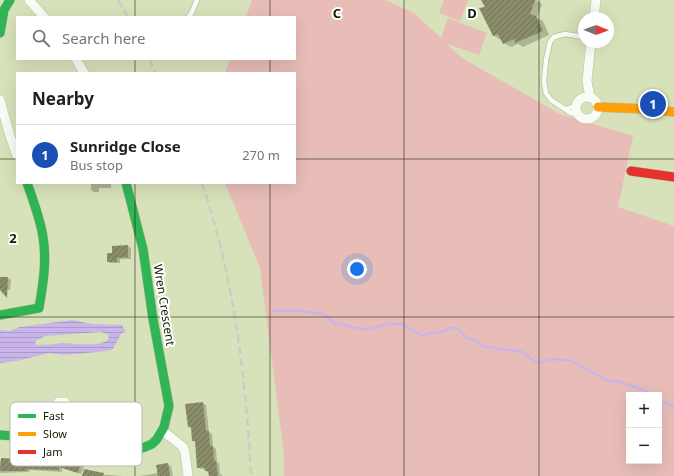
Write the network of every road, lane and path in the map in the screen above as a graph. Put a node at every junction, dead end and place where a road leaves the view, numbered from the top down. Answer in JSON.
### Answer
{"nodes":[{"id":1,"x":10,"y":0,"type":"edge"},
{"id":2,"x":29,"y":0,"type":"edge"},
{"id":3,"x":196,"y":0,"type":"edge"},
{"id":4,"x":596,"y":0,"type":"edge"},
{"id":5,"x":595,"y":12,"type":"edge"},
{"id":6,"x":43,"y":16,"type":"edge"},
{"id":7,"x":189,"y":16,"type":"edge"},
{"id":8,"x":0,"y":33,"type":"edge"},
{"id":9,"x":578,"y":36,"type":"edge"},
{"id":10,"x":590,"y":48,"type":"edge"},
{"id":11,"x":77,"y":60,"type":"edge"},
{"id":12,"x":83,"y":72,"type":"edge"},
{"id":13,"x":590,"y":98,"type":"junction"},
{"id":14,"x":0,"y":100,"type":"edge"},
{"id":15,"x":577,"y":105,"type":"junction"},
{"id":16,"x":598,"y":107,"type":"junction"},
{"id":17,"x":566,"y":109,"type":"junction"},
{"id":18,"x":674,"y":112,"type":"edge"},
{"id":19,"x":578,"y":115,"type":"junction"},
{"id":20,"x":16,"y":153,"type":"edge"},
{"id":21,"x":631,"y":171,"type":"dead end"},
{"id":22,"x":674,"y":177,"type":"edge"},
{"id":23,"x":27,"y":184,"type":"edge"},
{"id":24,"x":126,"y":184,"type":"edge"},
{"id":25,"x":0,"y":316,"type":"edge"},
{"id":26,"x":163,"y":431,"type":"junction"},
{"id":27,"x":142,"y":448,"type":"edge"},
{"id":28,"x":188,"y":476,"type":"edge"}],
"edges":[{"from":1,"to":8,"type":"street"},
{"from":2,"to":6,"type":"street"},
{"from":3,"to":7,"type":"lane"},
{"from":4,"to":5,"type":"street"},
{"from":9,"to":17,"type":"lane"},
{"from":10,"to":13,"type":"street"},
{"from":11,"to":12,"type":"street"},
{"from":13,"to":15,"type":"street"},
{"from":13,"to":16,"type":"street"},
{"from":14,"to":20,"type":"street"},
{"from":15,"to":17,"type":"lane"},
{"from":15,"to":19,"type":"street"},
{"from":16,"to":18,"type":"street"},
{"from":16,"to":19,"type":"street"},
{"from":17,"to":19,"type":"lane"},
{"from":21,"to":22,"type":"street"},
{"from":23,"to":25,"type":"street"},
{"from":24,"to":26,"type":"street","name":"Wren Crescent"},
{"from":26,"to":27,"type":"street"},
{"from":26,"to":28,"type":"street"}]}
